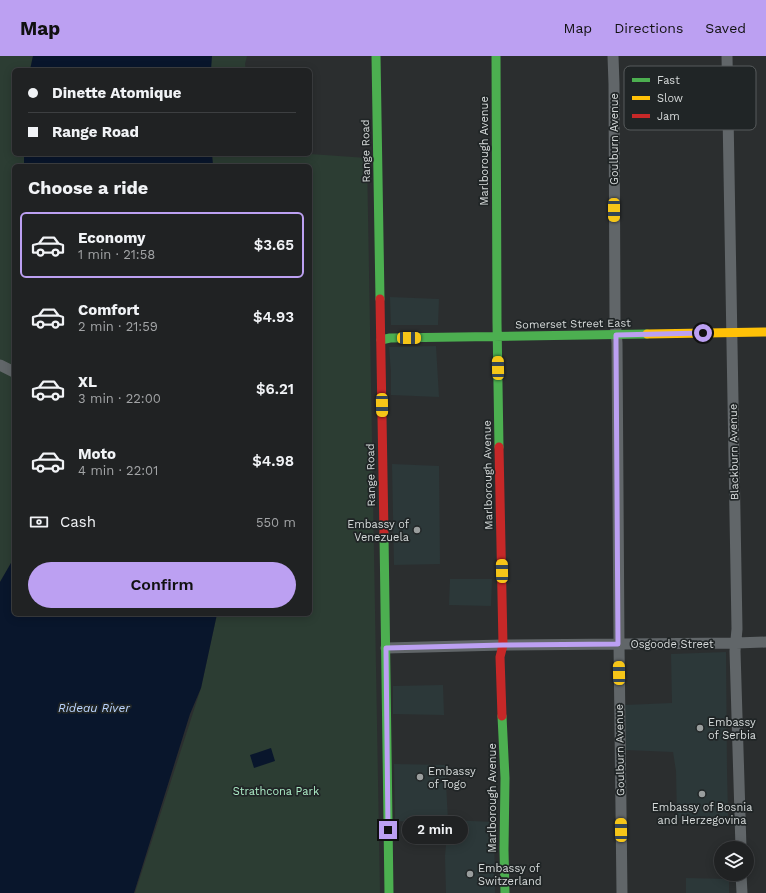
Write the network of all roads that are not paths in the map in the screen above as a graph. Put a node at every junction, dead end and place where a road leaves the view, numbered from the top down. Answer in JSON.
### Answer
{"nodes":[{"id":1,"x":376,"y":56,"type":"edge"},
{"id":2,"x":496,"y":56,"type":"edge"},
{"id":3,"x":613,"y":56,"type":"edge"},
{"id":4,"x":726,"y":56,"type":"edge"},
{"id":5,"x":726,"y":66,"type":"edge"},
{"id":6,"x":728,"y":130,"type":"edge"},
{"id":7,"x":766,"y":332,"type":"edge"},
{"id":8,"x":732,"y":333,"type":"junction"},
{"id":9,"x":616,"y":335,"type":"junction"},
{"id":10,"x":497,"y":337,"type":"junction"},
{"id":11,"x":381,"y":340,"type":"junction"},
{"id":12,"x":0,"y":365,"type":"edge"},
{"id":13,"x":12,"y":371,"type":"edge"},
{"id":14,"x":766,"y":642,"type":"edge"},
{"id":15,"x":736,"y":643,"type":"junction"},
{"id":16,"x":618,"y":644,"type":"junction"},
{"id":17,"x":503,"y":645,"type":"junction"},
{"id":18,"x":386,"y":648,"type":"junction"},
{"id":19,"x":740,"y":841,"type":"edge"},
{"id":20,"x":741,"y":881,"type":"edge"},
{"id":21,"x":388,"y":893,"type":"edge"},
{"id":22,"x":505,"y":893,"type":"edge"},
{"id":23,"x":622,"y":893,"type":"edge"},
{"id":24,"x":742,"y":893,"type":"edge"}],
"edges":[{"from":1,"to":11,"type":"street","name":"Range Road"},
{"from":2,"to":10,"type":"street","name":"Marlborough Avenue"},
{"from":3,"to":9,"type":"street","name":"Goulburn Avenue"},
{"from":4,"to":5,"type":"street","name":"Blackburn Avenue"},
{"from":6,"to":8,"type":"street","name":"Blackburn Avenue"},
{"from":7,"to":8,"type":"street","name":"Somerset Street East"},
{"from":8,"to":9,"type":"street","name":"Somerset Street East"},
{"from":8,"to":15,"type":"street","name":"Blackburn Avenue"},
{"from":9,"to":10,"type":"street","name":"Somerset Street East"},
{"from":9,"to":16,"type":"street","name":"Goulburn Avenue"},
{"from":10,"to":11,"type":"street","name":"Somerset Street East"},
{"from":10,"to":17,"type":"street","name":"Marlborough Avenue"},
{"from":11,"to":18,"type":"street","name":"Range Road"},
{"from":12,"to":13,"type":"street"},
{"from":14,"to":15,"type":"street","name":"Osgoode Street"},
{"from":15,"to":16,"type":"street","name":"Osgoode Street"},
{"from":15,"to":19,"type":"street","name":"Blackburn Avenue"},
{"from":16,"to":17,"type":"street","name":"Osgoode Street"},
{"from":16,"to":23,"type":"street","name":"Goulburn Avenue"},
{"from":17,"to":18,"type":"street","name":"Osgoode Street"},
{"from":17,"to":22,"type":"street","name":"Marlborough Avenue"},
{"from":18,"to":21,"type":"street","name":"Range Road"},
{"from":20,"to":24,"type":"street"}]}
